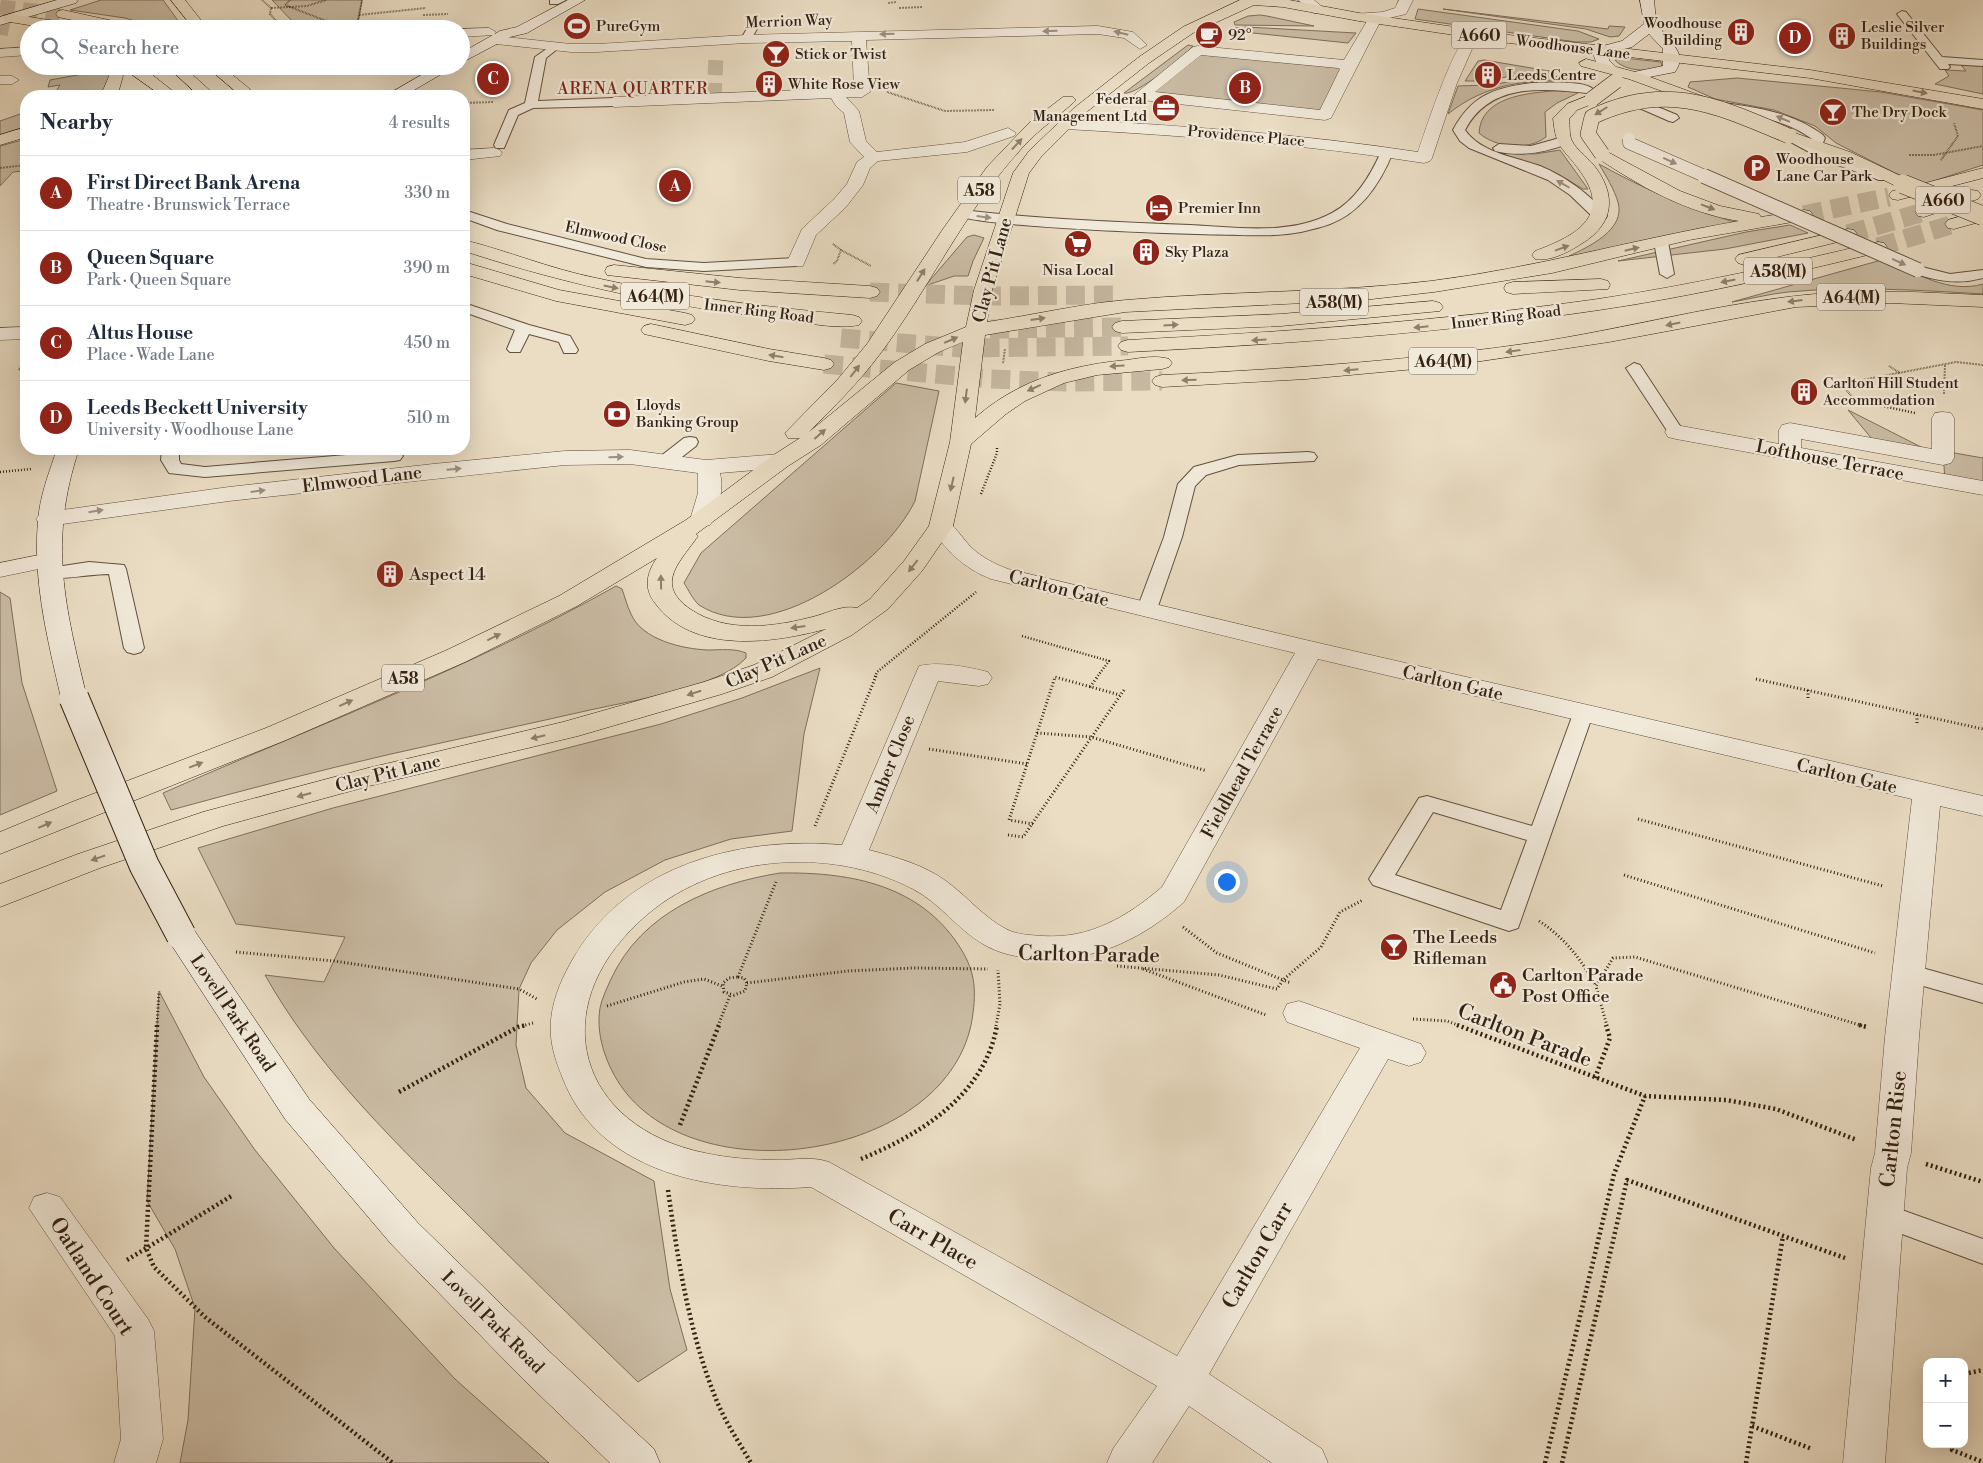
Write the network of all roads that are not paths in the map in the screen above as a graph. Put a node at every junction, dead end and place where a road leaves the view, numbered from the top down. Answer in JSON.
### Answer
{"nodes":[{"id":1,"x":34,"y":0,"type":"edge"},
{"id":2,"x":72,"y":0,"type":"edge"},
{"id":3,"x":178,"y":0,"type":"edge"},
{"id":4,"x":578,"y":0,"type":"edge"},
{"id":5,"x":1226,"y":0,"type":"edge"},
{"id":6,"x":1251,"y":0,"type":"edge"},
{"id":7,"x":1295,"y":0,"type":"edge"},
{"id":8,"x":1301,"y":0,"type":"edge"},
{"id":9,"x":1305,"y":0,"type":"edge"},
{"id":10,"x":1406,"y":0,"type":"edge"},
{"id":11,"x":1647,"y":0,"type":"edge"},
{"id":12,"x":558,"y":1,"type":"edge"},
{"id":13,"x":0,"y":6,"type":"tunnel mouth"},
{"id":14,"x":1320,"y":10,"type":"junction"},
{"id":15,"x":60,"y":14,"type":"tunnel mouth"},
{"id":16,"x":1902,"y":14,"type":"dead end"},
{"id":17,"x":98,"y":20,"type":"edge"},
{"id":18,"x":194,"y":20,"type":"edge"},
{"id":19,"x":1374,"y":21,"type":"junction"},
{"id":20,"x":4,"y":22,"type":"edge"},
{"id":21,"x":20,"y":23,"type":"edge"},
{"id":22,"x":1651,"y":26,"type":"junction"},
{"id":23,"x":20,"y":29,"type":"edge"},
{"id":24,"x":470,"y":34,"type":"edge"},
{"id":25,"x":497,"y":36,"type":"junction"},
{"id":26,"x":859,"y":39,"type":"dead end"},
{"id":27,"x":1469,"y":40,"type":"junction"},
{"id":28,"x":555,"y":46,"type":"junction"},
{"id":29,"x":1135,"y":48,"type":"joint"},
{"id":30,"x":1600,"y":51,"type":"junction"},
{"id":31,"x":20,"y":52,"type":"edge"},
{"id":32,"x":0,"y":53,"type":"tunnel mouth"},
{"id":33,"x":470,"y":53,"type":"edge"},
{"id":34,"x":1674,"y":58,"type":"junction"},
{"id":35,"x":1983,"y":63,"type":"edge"},
{"id":36,"x":1349,"y":65,"type":"junction"},
{"id":37,"x":1622,"y":72,"type":"junction"},
{"id":38,"x":116,"y":75,"type":"edge"},
{"id":39,"x":143,"y":75,"type":"edge"},
{"id":40,"x":184,"y":75,"type":"edge"},
{"id":41,"x":224,"y":75,"type":"edge"},
{"id":42,"x":237,"y":75,"type":"edge"},
{"id":43,"x":432,"y":75,"type":"edge"},
{"id":44,"x":1696,"y":75,"type":"dead end"},
{"id":45,"x":1679,"y":79,"type":"dead end"},
{"id":46,"x":1086,"y":84,"type":"dead end"},
{"id":47,"x":1654,"y":84,"type":"junction"},
{"id":48,"x":1872,"y":84,"type":"junction"},
{"id":49,"x":110,"y":90,"type":"edge"},
{"id":50,"x":163,"y":90,"type":"edge"},
{"id":51,"x":201,"y":90,"type":"edge"},
{"id":52,"x":243,"y":90,"type":"edge"},
{"id":53,"x":245,"y":90,"type":"edge"},
{"id":54,"x":404,"y":90,"type":"edge"},
{"id":55,"x":838,"y":93,"type":"junction"},
{"id":56,"x":1589,"y":94,"type":"junction"},
{"id":57,"x":614,"y":102,"type":"joint"},
{"id":58,"x":1641,"y":104,"type":"dead end"},
{"id":59,"x":1983,"y":104,"type":"edge"},
{"id":60,"x":531,"y":105,"type":"junction"},
{"id":61,"x":1717,"y":106,"type":"junction"},
{"id":62,"x":1673,"y":118,"type":"dead end"},
{"id":63,"x":1066,"y":124,"type":"junction"},
{"id":64,"x":1008,"y":133,"type":"dead end"},
{"id":65,"x":20,"y":134,"type":"edge"},
{"id":66,"x":1789,"y":136,"type":"junction"},
{"id":67,"x":0,"y":140,"type":"edge"},
{"id":68,"x":1629,"y":140,"type":"dead end"},
{"id":69,"x":1563,"y":141,"type":"junction"},
{"id":70,"x":1470,"y":142,"type":"junction"},
{"id":71,"x":1817,"y":145,"type":"junction"},
{"id":72,"x":497,"y":149,"type":"joint"},
{"id":73,"x":1387,"y":152,"type":"junction"},
{"id":74,"x":470,"y":154,"type":"edge"},
{"id":75,"x":873,"y":157,"type":"junction"},
{"id":76,"x":1983,"y":173,"type":"edge"},
{"id":77,"x":1904,"y":184,"type":"junction"},
{"id":78,"x":1983,"y":192,"type":"edge"},
{"id":79,"x":1889,"y":197,"type":"tunnel mouth"},
{"id":80,"x":1924,"y":212,"type":"tunnel mouth"},
{"id":81,"x":962,"y":214,"type":"junction"},
{"id":82,"x":1804,"y":215,"type":"tunnel mouth"},
{"id":83,"x":470,"y":216,"type":"edge"},
{"id":84,"x":1600,"y":216,"type":"junction"},
{"id":85,"x":1983,"y":216,"type":"edge"},
{"id":86,"x":1006,"y":220,"type":"junction"},
{"id":87,"x":1774,"y":221,"type":"junction"},
{"id":88,"x":1954,"y":224,"type":"tunnel mouth"},
{"id":89,"x":1848,"y":234,"type":"tunnel mouth"},
{"id":90,"x":1661,"y":242,"type":"junction"},
{"id":91,"x":470,"y":247,"type":"edge"},
{"id":92,"x":1878,"y":247,"type":"tunnel mouth"},
{"id":93,"x":796,"y":262,"type":"joint"},
{"id":94,"x":1731,"y":262,"type":"dead end"},
{"id":95,"x":526,"y":263,"type":"junction"},
{"id":96,"x":470,"y":270,"type":"edge"},
{"id":97,"x":1685,"y":271,"type":"dead end"},
{"id":98,"x":1667,"y":274,"type":"junction"},
{"id":99,"x":1983,"y":274,"type":"edge"},
{"id":100,"x":1648,"y":278,"type":"dead end"},
{"id":101,"x":500,"y":280,"type":"junction"},
{"id":102,"x":870,"y":292,"type":"tunnel mouth"},
{"id":103,"x":1677,"y":292,"type":"junction"},
{"id":104,"x":1114,"y":295,"type":"tunnel mouth"},
{"id":105,"x":1983,"y":301,"type":"edge"},
{"id":106,"x":470,"y":309,"type":"edge"},
{"id":107,"x":981,"y":309,"type":"junction"},
{"id":108,"x":1066,"y":314,"type":"junction"},
{"id":109,"x":852,"y":321,"type":"tunnel mouth"},
{"id":110,"x":1009,"y":324,"type":"junction"},
{"id":111,"x":1122,"y":327,"type":"tunnel mouth"},
{"id":112,"x":524,"y":328,"type":"junction"},
{"id":113,"x":976,"y":330,"type":"junction"},
{"id":114,"x":20,"y":333,"type":"edge"},
{"id":115,"x":0,"y":334,"type":"edge"},
{"id":116,"x":841,"y":338,"type":"tunnel mouth"},
{"id":117,"x":1128,"y":346,"type":"tunnel mouth"},
{"id":118,"x":515,"y":350,"type":"dead end"},
{"id":119,"x":570,"y":350,"type":"dead end"},
{"id":120,"x":824,"y":364,"type":"tunnel mouth"},
{"id":121,"x":1634,"y":368,"type":"dead end"},
{"id":122,"x":1162,"y":381,"type":"tunnel mouth"},
{"id":123,"x":1943,"y":418,"type":"road end"},
{"id":124,"x":1676,"y":432,"type":"joint"},
{"id":125,"x":690,"y":442,"type":"dead end"},
{"id":126,"x":961,"y":442,"type":"junction"},
{"id":127,"x":1790,"y":453,"type":"junction"},
{"id":128,"x":66,"y":455,"type":"edge"},
{"id":129,"x":170,"y":455,"type":"edge"},
{"id":130,"x":394,"y":456,"type":"dead end"},
{"id":131,"x":1308,"y":458,"type":"dead end"},
{"id":132,"x":780,"y":461,"type":"junction"},
{"id":133,"x":663,"y":463,"type":"junction"},
{"id":134,"x":706,"y":467,"type":"junction"},
{"id":135,"x":1983,"y":488,"type":"edge"},
{"id":136,"x":48,"y":519,"type":"junction"},
{"id":137,"x":698,"y":523,"type":"junction"},
{"id":138,"x":941,"y":526,"type":"junction"},
{"id":139,"x":50,"y":566,"type":"junction"},
{"id":140,"x":0,"y":570,"type":"edge"},
{"id":141,"x":879,"y":604,"type":"junction"},
{"id":142,"x":1147,"y":610,"type":"junction"},
{"id":143,"x":134,"y":648,"type":"dead end"},
{"id":144,"x":1310,"y":650,"type":"junction"},
{"id":145,"x":979,"y":678,"type":"dead end"},
{"id":146,"x":1584,"y":714,"type":"junction"},
{"id":147,"x":1927,"y":795,"type":"junction"},
{"id":148,"x":1983,"y":806,"type":"edge"},
{"id":149,"x":1538,"y":836,"type":"junction"},
{"id":150,"x":0,"y":844,"type":"edge"},
{"id":151,"x":852,"y":856,"type":"junction"},
{"id":152,"x":0,"y":896,"type":"edge"},
{"id":153,"x":1909,"y":969,"type":"junction"},
{"id":154,"x":1983,"y":994,"type":"edge"},
{"id":155,"x":1300,"y":1000,"type":"road end"},
{"id":156,"x":816,"y":1172,"type":"joint"},
{"id":157,"x":47,"y":1208,"type":"dead end"},
{"id":158,"x":1885,"y":1216,"type":"junction"},
{"id":159,"x":1983,"y":1252,"type":"edge"},
{"id":160,"x":1184,"y":1380,"type":"junction"},
{"id":161,"x":135,"y":1463,"type":"edge"},
{"id":162,"x":638,"y":1463,"type":"edge"},
{"id":163,"x":1128,"y":1463,"type":"edge"},
{"id":164,"x":1307,"y":1463,"type":"edge"},
{"id":165,"x":1864,"y":1463,"type":"edge"}],
"edges":[{"from":1,"to":13,"type":"street"},
{"from":2,"to":20,"type":"street"},
{"from":3,"to":18,"type":"highway"},
{"from":4,"to":25,"type":"street"},
{"from":5,"to":29,"type":"highway"},
{"from":6,"to":14,"type":"highway","name":"Woodhouse Lane","number":"A660"},
{"from":6,"to":19,"type":"highway","name":"Woodhouse Lane","number":"A660"},
{"from":6,"to":63,"type":"highway","name":"Clay Pit Lane","number":"A58"},
{"from":7,"to":8,"type":"street"},
{"from":9,"to":14,"type":"street"},
{"from":10,"to":19,"type":"street"},
{"from":11,"to":22,"type":"street"},
{"from":12,"to":25,"type":"street"},
{"from":14,"to":19,"type":"highway","name":"Woodhouse Lane","number":"A660"},
{"from":15,"to":17,"type":"highway"},
{"from":16,"to":35,"type":"lane"},
{"from":19,"to":27,"type":"highway","name":"Woodhouse Lane","number":"A660"},
{"from":19,"to":30,"type":"highway","name":"Woodhouse Lane","number":"A660"},
{"from":19,"to":36,"type":"street"},
{"from":20,"to":21,"type":"highway"},
{"from":20,"to":23,"type":"highway"},
{"from":22,"to":30,"type":"street"},
{"from":22,"to":34,"type":"street"},
{"from":24,"to":25,"type":"street"},
{"from":25,"to":28,"type":"street","name":"Merrion Way"},
{"from":25,"to":33,"type":"street"},
{"from":26,"to":55,"type":"street"},
{"from":27,"to":37,"type":"highway","name":"Woodhouse Lane","number":"A660"},
{"from":27,"to":73,"type":"street","name":"Providence Place"},
{"from":29,"to":28,"type":"street","name":"Merrion Way","one_way":true},
{"from":28,"to":60,"type":"lane"},
{"from":30,"to":34,"type":"highway","name":"Woodhouse Lane","number":"A660"},
{"from":30,"to":37,"type":"street"},
{"from":31,"to":32,"type":"street"},
{"from":34,"to":37,"type":"street"},
{"from":34,"to":48,"type":"highway","name":"Woodhouse Lane","number":"A660"},
{"from":36,"to":36,"type":"street"},
{"from":37,"to":47,"type":"highway","number":"A660"},
{"from":37,"to":56,"type":"highway","bridge":true},
{"from":38,"to":49,"type":"highway"},
{"from":39,"to":50,"type":"highway"},
{"from":40,"to":51,"type":"highway"},
{"from":41,"to":52,"type":"highway"},
{"from":42,"to":53,"type":"highway"},
{"from":43,"to":54,"type":"street"},
{"from":44,"to":48,"type":"highway"},
{"from":45,"to":47,"type":"highway"},
{"from":81,"to":46,"type":"highway","number":"A58","one_way":true},
{"from":47,"to":56,"type":"highway"},
{"from":47,"to":61,"type":"highway","number":"A660","bridge":true},
{"from":48,"to":59,"type":"highway","name":"Woodhouse Lane","number":"A660","one_way":true},
{"from":55,"to":57,"type":"street"},
{"from":55,"to":75,"type":"street"},
{"from":56,"to":69,"type":"highway"},
{"from":56,"to":70,"type":"lane"},
{"from":57,"to":60,"type":"lane"},
{"from":58,"to":62,"type":"lane"},
{"from":60,"to":72,"type":"lane"},
{"from":61,"to":66,"type":"highway","number":"A660","bridge":true},
{"from":71,"to":61,"type":"lane","one_way":true},
{"from":61,"to":87,"type":"highway","number":"A58(M)","one_way":true,"bridge":true},
{"from":63,"to":73,"type":"street","name":"Providence Place"},
{"from":63,"to":86,"type":"highway","name":"Clay Pit Lane","number":"A58"},
{"from":64,"to":75,"type":"street"},
{"from":65,"to":67,"type":"highway"},
{"from":66,"to":71,"type":"highway","number":"A660"},
{"from":66,"to":77,"type":"lane"},
{"from":68,"to":99,"type":"lane","one_way":true,"bridge":true},
{"from":69,"to":70,"type":"lane"},
{"from":69,"to":84,"type":"highway"},
{"from":84,"to":70,"type":"lane","one_way":true},
{"from":71,"to":77,"type":"highway","number":"A660"},
{"from":72,"to":74,"type":"street"},
{"from":73,"to":86,"type":"lane"},
{"from":75,"to":93,"type":"street"},
{"from":76,"to":79,"type":"highway"},
{"from":77,"to":85,"type":"highway","number":"A660","bridge":true},
{"from":78,"to":80,"type":"highway"},
{"from":81,"to":86,"type":"lane","one_way":true},
{"from":132,"to":81,"type":"highway","number":"A58","one_way":true},
{"from":82,"to":87,"type":"highway","number":"A58(M)"},
{"from":83,"to":93,"type":"lane","name":"Elmwood Close"},
{"from":104,"to":84,"type":"highway","one_way":true},
{"from":85,"to":88,"type":"highway"},
{"from":86,"to":107,"type":"highway","name":"Clay Pit Lane","number":"A58"},
{"from":87,"to":90,"type":"highway","number":"A58(M)"},
{"from":89,"to":94,"type":"highway","number":"A58(M)"},
{"from":90,"to":98,"type":"lane"},
{"from":108,"to":90,"type":"highway","number":"A58(M)","one_way":true},
{"from":91,"to":95,"type":"highway","name":"Inner Ring Road","number":"A64(M)"},
{"from":92,"to":103,"type":"highway","name":"Inner Ring Road","number":"A58(M)","one_way":true},
{"from":95,"to":102,"type":"highway","number":"A64(M)","one_way":true},
{"from":95,"to":109,"type":"highway","name":"Inner Ring Road","number":"A64(M)","one_way":true},
{"from":96,"to":101,"type":"highway","name":"Inner Ring Road","number":"A64(M)"},
{"from":97,"to":98,"type":"highway"},
{"from":98,"to":100,"type":"highway"},
{"from":101,"to":116,"type":"highway","name":"Inner Ring Road","number":"A64(M)"},
{"from":120,"to":101,"type":"highway","number":"A64(M)","one_way":true},
{"from":103,"to":117,"type":"highway","name":"Inner Ring Road","number":"A64(M)","one_way":true},
{"from":103,"to":126,"type":"highway","number":"A58(M)","one_way":true},
{"from":105,"to":122,"type":"highway","number":"A64(M)","one_way":true},
{"from":106,"to":112,"type":"lane"},
{"from":107,"to":110,"type":"highway"},
{"from":107,"to":113,"type":"highway","name":"Clay Pit Lane","number":"A58"},
{"from":110,"to":108,"type":"highway","number":"A58(M)","one_way":true},
{"from":111,"to":108,"type":"highway","name":"Inner Ring Road","number":"A58(M)","one_way":true},
{"from":110,"to":113,"type":"highway","number":"A58(M)"},
{"from":112,"to":118,"type":"lane"},
{"from":112,"to":119,"type":"lane"},
{"from":113,"to":126,"type":"highway","name":"Clay Pit Lane","number":"A58","one_way":true},
{"from":132,"to":113,"type":"highway","number":"A58","one_way":true},
{"from":114,"to":115,"type":"street"},
{"from":121,"to":124,"type":"lane"},
{"from":123,"to":127,"type":"street"},
{"from":124,"to":127,"type":"street","name":"Lofthouse Terrace"},
{"from":125,"to":133,"type":"lane"},
{"from":126,"to":138,"type":"highway","name":"Clay Pit Lane","number":"A58","one_way":true},
{"from":127,"to":135,"type":"street","name":"Lofthouse Terrace"},
{"from":128,"to":136,"type":"street","name":"Lovell Park Road"},
{"from":129,"to":130,"type":"lane"},
{"from":131,"to":142,"type":"lane"},
{"from":132,"to":134,"type":"street","name":"Elmwood Lane"},
{"from":132,"to":137,"type":"highway","number":"A58"},
{"from":133,"to":134,"type":"street","name":"Elmwood Lane"},
{"from":136,"to":133,"type":"street","name":"Elmwood Lane","one_way":true},
{"from":134,"to":137,"type":"street"},
{"from":136,"to":139,"type":"street","name":"Lovell Park Road"},
{"from":141,"to":137,"type":"highway","one_way":true},
{"from":150,"to":137,"type":"highway","number":"A58","one_way":true},
{"from":138,"to":141,"type":"highway","name":"Clay Pit Lane","number":"A58","one_way":true},
{"from":138,"to":142,"type":"street","name":"Carlton Gate"},
{"from":139,"to":140,"type":"street"},
{"from":139,"to":143,"type":"lane"},
{"from":139,"to":162,"type":"street","name":"Lovell Park Road","bridge":true},
{"from":141,"to":152,"type":"highway","name":"Clay Pit Lane","number":"A58","one_way":true},
{"from":142,"to":144,"type":"street","name":"Carlton Gate"},
{"from":144,"to":146,"type":"street","name":"Carlton Gate"},
{"from":144,"to":151,"type":"street","name":"Fieldhead Terrace"},
{"from":145,"to":151,"type":"street","name":"Amber Close"},
{"from":146,"to":147,"type":"street","name":"Carlton Gate"},
{"from":146,"to":149,"type":"lane"},
{"from":147,"to":148,"type":"street","name":"Carlton Gate"},
{"from":147,"to":153,"type":"street","name":"Carlton Rise"},
{"from":149,"to":149,"type":"lane"},
{"from":151,"to":156,"type":"street","name":"Fieldhead Terrace"},
{"from":153,"to":154,"type":"lane"},
{"from":153,"to":158,"type":"street","name":"Carlton Rise"},
{"from":155,"to":160,"type":"street","name":"Carlton Carr"},
{"from":156,"to":160,"type":"street","name":"Carr Place"},
{"from":157,"to":161,"type":"street","name":"Oatland Court"},
{"from":158,"to":159,"type":"lane"},
{"from":158,"to":165,"type":"street","name":"Carlton Rise"},
{"from":160,"to":163,"type":"street","name":"Carlton Carr"},
{"from":160,"to":164,"type":"street","name":"Carr Place"}]}
